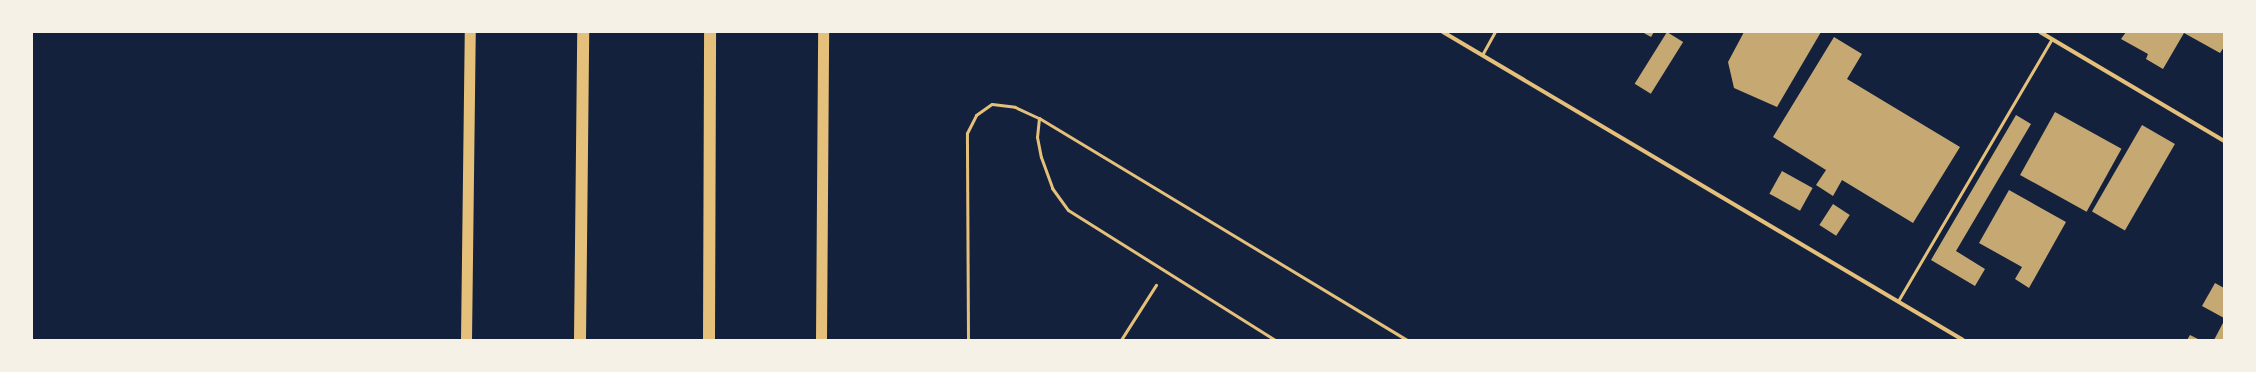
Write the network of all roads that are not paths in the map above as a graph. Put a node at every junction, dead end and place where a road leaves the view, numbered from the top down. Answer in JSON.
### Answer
{"nodes":[{"id":1,"x":470,"y":32,"type":"edge"},
{"id":2,"x":583,"y":32,"type":"edge"},
{"id":3,"x":710,"y":32,"type":"edge"},
{"id":4,"x":823,"y":32,"type":"edge"},
{"id":5,"x":1444,"y":32,"type":"edge"},
{"id":6,"x":1495,"y":32,"type":"edge"},
{"id":7,"x":2040,"y":32,"type":"edge"},
{"id":8,"x":2052,"y":39,"type":"junction"},
{"id":9,"x":1482,"y":55,"type":"junction"},
{"id":10,"x":1039,"y":118,"type":"junction"},
{"id":11,"x":2224,"y":140,"type":"edge"},
{"id":12,"x":1898,"y":301,"type":"junction"},
{"id":13,"x":466,"y":340,"type":"edge"},
{"id":14,"x":580,"y":340,"type":"edge"},
{"id":15,"x":709,"y":340,"type":"edge"},
{"id":16,"x":820,"y":340,"type":"edge"},
{"id":17,"x":968,"y":340,"type":"edge"},
{"id":18,"x":1275,"y":340,"type":"edge"},
{"id":19,"x":1407,"y":340,"type":"edge"},
{"id":20,"x":1963,"y":340,"type":"edge"}],
"edges":[{"from":1,"to":13,"type":"highway"},
{"from":2,"to":14,"type":"highway"},
{"from":3,"to":15,"type":"highway"},
{"from":4,"to":16,"type":"highway"},
{"from":5,"to":9,"type":"street"},
{"from":6,"to":9,"type":"lane"},
{"from":7,"to":8,"type":"street"},
{"from":8,"to":11,"type":"street"},
{"from":8,"to":12,"type":"lane"},
{"from":9,"to":12,"type":"street"},
{"from":10,"to":17,"type":"lane"},
{"from":10,"to":18,"type":"lane"},
{"from":10,"to":19,"type":"lane"},
{"from":12,"to":20,"type":"street"}]}
